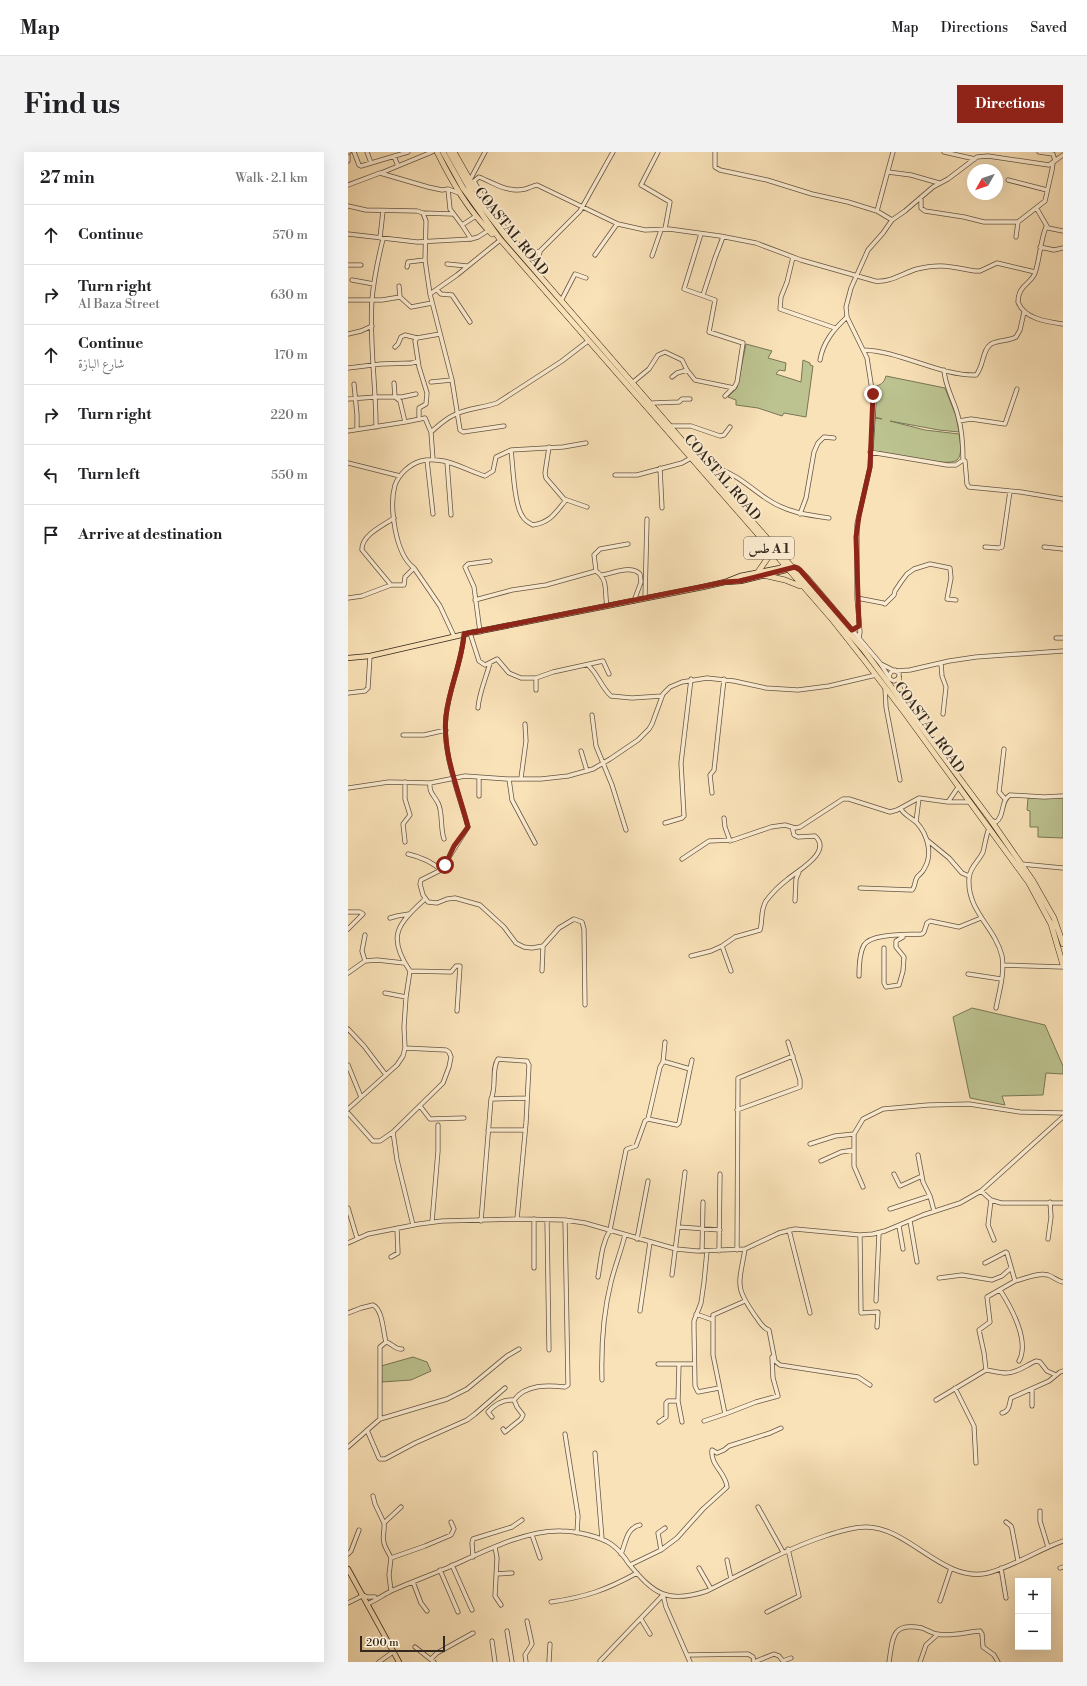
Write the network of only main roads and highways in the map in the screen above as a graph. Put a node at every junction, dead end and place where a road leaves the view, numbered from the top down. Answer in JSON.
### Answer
{"nodes":[{"id":1,"x":437,"y":152,"type":"edge"},
{"id":2,"x":443,"y":152,"type":"edge"},
{"id":3,"x":449,"y":152,"type":"edge"},
{"id":4,"x":454,"y":152,"type":"edge"},
{"id":5,"x":506,"y":245,"type":"junction"},
{"id":6,"x":541,"y":277,"type":"junction"},
{"id":7,"x":649,"y":406,"type":"junction"},
{"id":8,"x":673,"y":434,"type":"junction"},
{"id":9,"x":765,"y":544,"type":"junction"},
{"id":10,"x":788,"y":567,"type":"junction"},
{"id":11,"x":758,"y":572,"type":"junction"},
{"id":12,"x":763,"y":576,"type":"junction"},
{"id":13,"x":725,"y":582,"type":"junction"},
{"id":14,"x":803,"y":587,"type":"junction"},
{"id":15,"x":348,"y":658,"type":"edge"},
{"id":16,"x":899,"y":678,"type":"road end"},
{"id":17,"x":911,"y":712,"type":"junction"},
{"id":18,"x":1063,"y":944,"type":"edge"},
{"id":19,"x":1063,"y":966,"type":"edge"},
{"id":20,"x":348,"y":1569,"type":"edge"},
{"id":21,"x":350,"y":1576,"type":"edge"},
{"id":22,"x":399,"y":1662,"type":"edge"}],
"edges":[{"from":1,"to":5,"type":"highway"},
{"from":2,"to":5,"type":"highway","name":"COASTAL ROAD","number":"طس A 1"},
{"from":3,"to":6,"type":"highway","name":"COASTAL ROAD","number":"طس A 1"},
{"from":4,"to":6,"type":"highway"},
{"from":5,"to":7,"type":"highway","name":"COASTAL ROAD","number":"طس A 1"},
{"from":6,"to":7,"type":"highway","name":"COASTAL ROAD","number":"طس A 1"},
{"from":7,"to":8,"type":"highway","name":"COASTAL ROAD","number":"طس A 1"},
{"from":7,"to":8,"type":"highway","name":"COASTAL ROAD","number":"طس A 1"},
{"from":8,"to":9,"type":"highway","name":"COASTAL ROAD","number":"طس A 1"},
{"from":8,"to":10,"type":"highway","name":"COASTAL ROAD","number":"طس A 1"},
{"from":9,"to":10,"type":"highway","name":"COASTAL ROAD","number":"طس A 1"},
{"from":9,"to":11,"type":"highway"},
{"from":10,"to":11,"type":"main road"},
{"from":10,"to":12,"type":"main road"},
{"from":10,"to":14,"type":"highway","name":"COASTAL ROAD","number":"طس A 1"},
{"from":10,"to":17,"type":"highway","name":"COASTAL ROAD","number":"طس A 1"},
{"from":11,"to":13,"type":"main road"},
{"from":12,"to":13,"type":"main road"},
{"from":12,"to":14,"type":"highway"},
{"from":13,"to":15,"type":"main road"},
{"from":14,"to":19,"type":"highway","name":"COASTAL ROAD","number":"طس A 1"},
{"from":16,"to":17,"type":"highway"},
{"from":17,"to":18,"type":"highway","name":"COASTAL ROAD","number":"طس A 1"},
{"from":20,"to":21,"type":"main road"},
{"from":21,"to":22,"type":"main road"}]}
